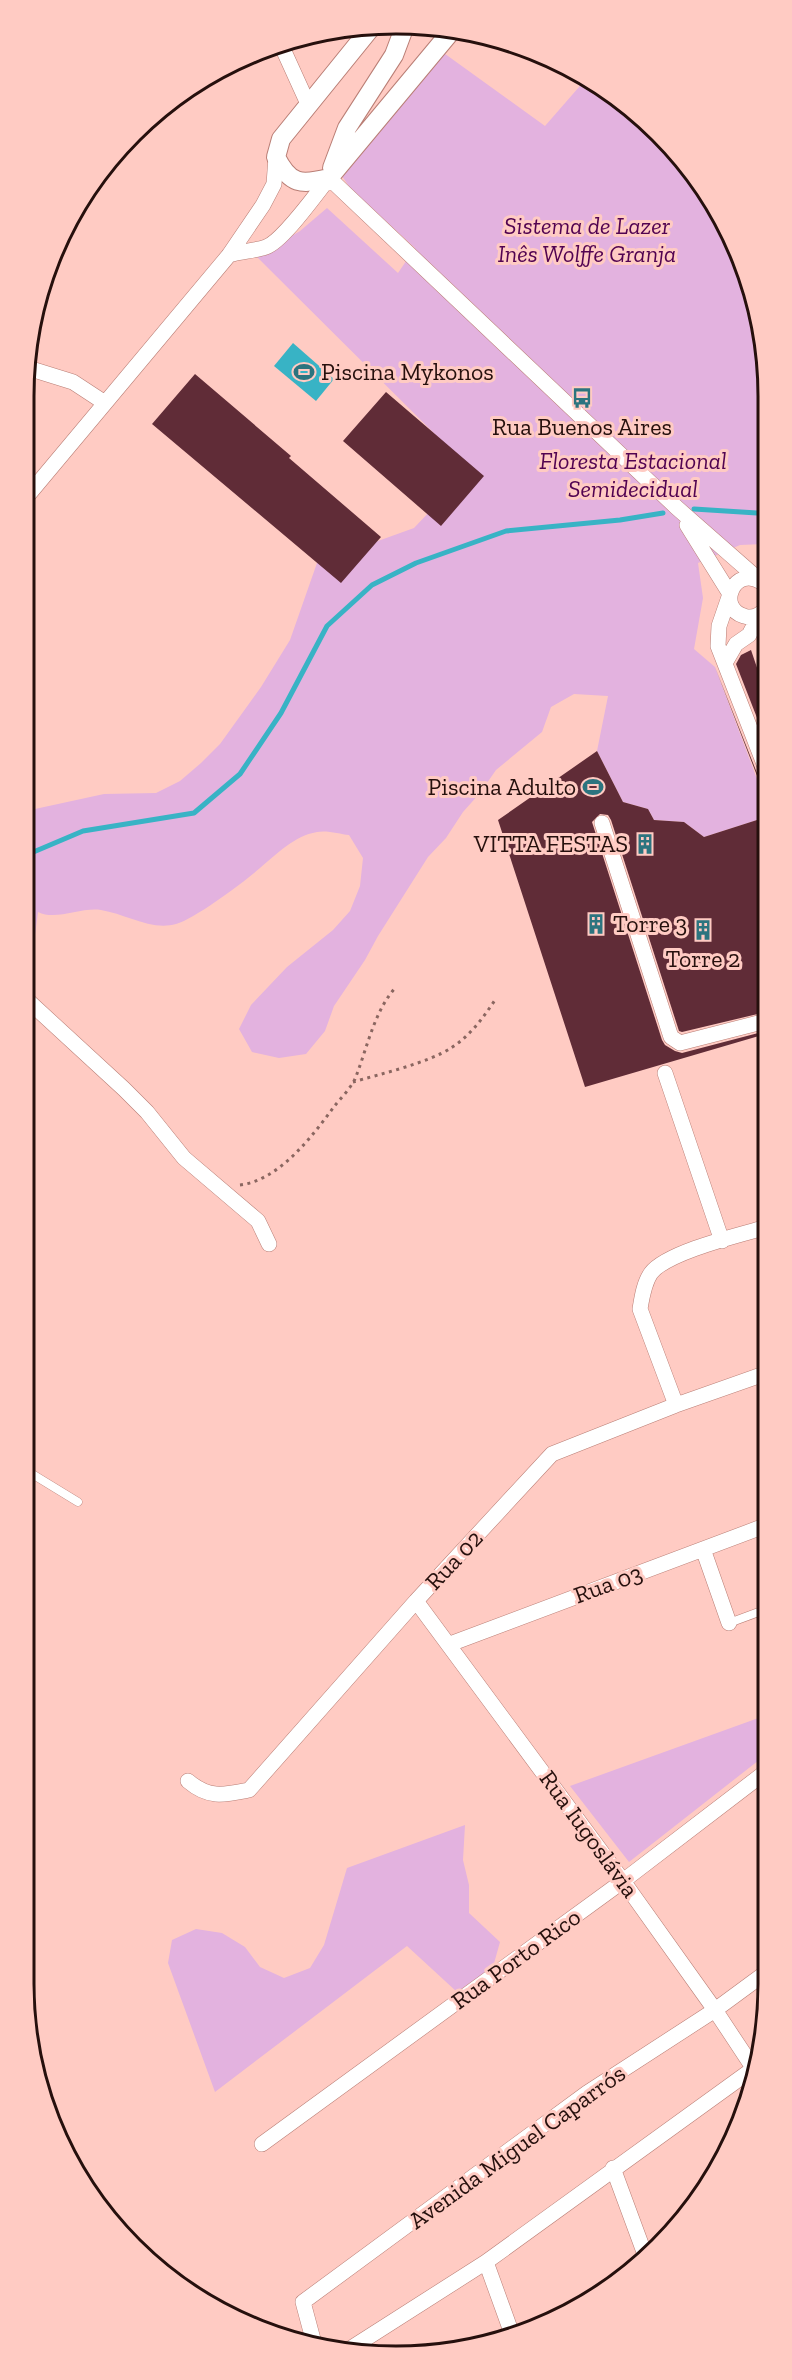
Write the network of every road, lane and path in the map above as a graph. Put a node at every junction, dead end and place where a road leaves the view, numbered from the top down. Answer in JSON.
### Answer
{"nodes":[{"id":1,"x":402,"y":34,"type":"edge"},
{"id":2,"x":364,"y":36,"type":"edge"},
{"id":3,"x":445,"y":38,"type":"edge"},
{"id":4,"x":285,"y":53,"type":"edge"},
{"id":5,"x":308,"y":104,"type":"junction"},
{"id":6,"x":276,"y":157,"type":"junction"},
{"id":7,"x":329,"y":178,"type":"junction"},
{"id":8,"x":229,"y":255,"type":"junction"},
{"id":9,"x":35,"y":370,"type":"edge"},
{"id":10,"x":105,"y":403,"type":"junction"},
{"id":11,"x":34,"y":488,"type":"edge"},
{"id":12,"x":676,"y":507,"type":"junction"},
{"id":13,"x":758,"y":579,"type":"edge"},
{"id":14,"x":758,"y":581,"type":"edge"},
{"id":15,"x":730,"y":594,"type":"junction"},
{"id":16,"x":758,"y":614,"type":"edge"},
{"id":17,"x":758,"y":621,"type":"edge"},
{"id":18,"x":725,"y":663,"type":"junction"},
{"id":19,"x":758,"y":748,"type":"edge"},
{"id":20,"x":602,"y":824,"type":"dead end"},
{"id":21,"x":396,"y":987,"type":"dead end"},
{"id":22,"x":495,"y":1000,"type":"dead end"},
{"id":23,"x":34,"y":1006,"type":"edge"},
{"id":24,"x":758,"y":1023,"type":"edge"},
{"id":25,"x":665,"y":1073,"type":"dead end"},
{"id":26,"x":353,"y":1082,"type":"junction"},
{"id":27,"x":209,"y":1180,"type":"junction"},
{"id":28,"x":758,"y":1230,"type":"edge"},
{"id":29,"x":722,"y":1241,"type":"junction"},
{"id":30,"x":269,"y":1244,"type":"dead end"},
{"id":31,"x":758,"y":1376,"type":"edge"},
{"id":32,"x":676,"y":1405,"type":"junction"},
{"id":33,"x":34,"y":1475,"type":"edge"},
{"id":34,"x":78,"y":1502,"type":"dead end"},
{"id":35,"x":758,"y":1528,"type":"edge"},
{"id":36,"x":703,"y":1549,"type":"junction"},
{"id":37,"x":416,"y":1601,"type":"junction"},
{"id":38,"x":758,"y":1612,"type":"edge"},
{"id":39,"x":729,"y":1623,"type":"joint"},
{"id":40,"x":450,"y":1644,"type":"junction"},
{"id":41,"x":758,"y":1778,"type":"edge"},
{"id":42,"x":188,"y":1780,"type":"dead end"},
{"id":43,"x":623,"y":1881,"type":"junction"},
{"id":44,"x":758,"y":1978,"type":"edge"},
{"id":45,"x":715,"y":2010,"type":"junction"},
{"id":46,"x":750,"y":2059,"type":"edge"},
{"id":47,"x":746,"y":2075,"type":"edge"},
{"id":48,"x":262,"y":2144,"type":"dead end"},
{"id":49,"x":614,"y":2168,"type":"junction"},
{"id":50,"x":643,"y":2248,"type":"edge"},
{"id":51,"x":486,"y":2262,"type":"junction"},
{"id":52,"x":509,"y":2327,"type":"edge"},
{"id":53,"x":312,"y":2336,"type":"edge"},
{"id":54,"x":359,"y":2343,"type":"edge"}],
"edges":[{"from":1,"to":7,"type":"street"},
{"from":2,"to":5,"type":"street"},
{"from":3,"to":7,"type":"street"},
{"from":4,"to":5,"type":"street"},
{"from":5,"to":6,"type":"street"},
{"from":6,"to":7,"type":"street"},
{"from":6,"to":8,"type":"street"},
{"from":7,"to":8,"type":"street"},
{"from":7,"to":12,"type":"street"},
{"from":8,"to":10,"type":"street"},
{"from":9,"to":10,"type":"street"},
{"from":10,"to":11,"type":"street"},
{"from":12,"to":13,"type":"street"},
{"from":12,"to":15,"type":"street"},
{"from":14,"to":15,"type":"street"},
{"from":15,"to":16,"type":"street"},
{"from":15,"to":18,"type":"street"},
{"from":17,"to":18,"type":"street"},
{"from":18,"to":19,"type":"street"},
{"from":20,"to":24,"type":"street"},
{"from":21,"to":26,"type":"path"},
{"from":22,"to":26,"type":"path"},
{"from":23,"to":27,"type":"street"},
{"from":25,"to":29,"type":"street"},
{"from":26,"to":27,"type":"path"},
{"from":27,"to":30,"type":"street"},
{"from":28,"to":29,"type":"street"},
{"from":29,"to":32,"type":"street"},
{"from":31,"to":32,"type":"street","name":"Rua 02"},
{"from":32,"to":37,"type":"street","name":"Rua 02"},
{"from":33,"to":34,"type":"lane"},
{"from":35,"to":36,"type":"street","name":"Rua 03"},
{"from":36,"to":39,"type":"street"},
{"from":36,"to":40,"type":"street","name":"Rua 03"},
{"from":37,"to":40,"type":"street","name":"Rua Iugoslávia"},
{"from":37,"to":42,"type":"street","name":"Rua 02"},
{"from":38,"to":39,"type":"lane"},
{"from":40,"to":43,"type":"street","name":"Rua Iugoslávia"},
{"from":41,"to":43,"type":"street","name":"Rua Porto Rico"},
{"from":43,"to":45,"type":"street","name":"Rua Iugoslávia"},
{"from":43,"to":48,"type":"street","name":"Rua Porto Rico"},
{"from":44,"to":45,"type":"street","name":"Avenida Miguel Caparrós"},
{"from":45,"to":46,"type":"street","name":"Rua Iugoslávia"},
{"from":45,"to":53,"type":"street","name":"Avenida Miguel Caparrós"},
{"from":47,"to":49,"type":"street"},
{"from":49,"to":50,"type":"street"},
{"from":49,"to":51,"type":"street"},
{"from":51,"to":52,"type":"street"},
{"from":51,"to":54,"type":"street"}]}
